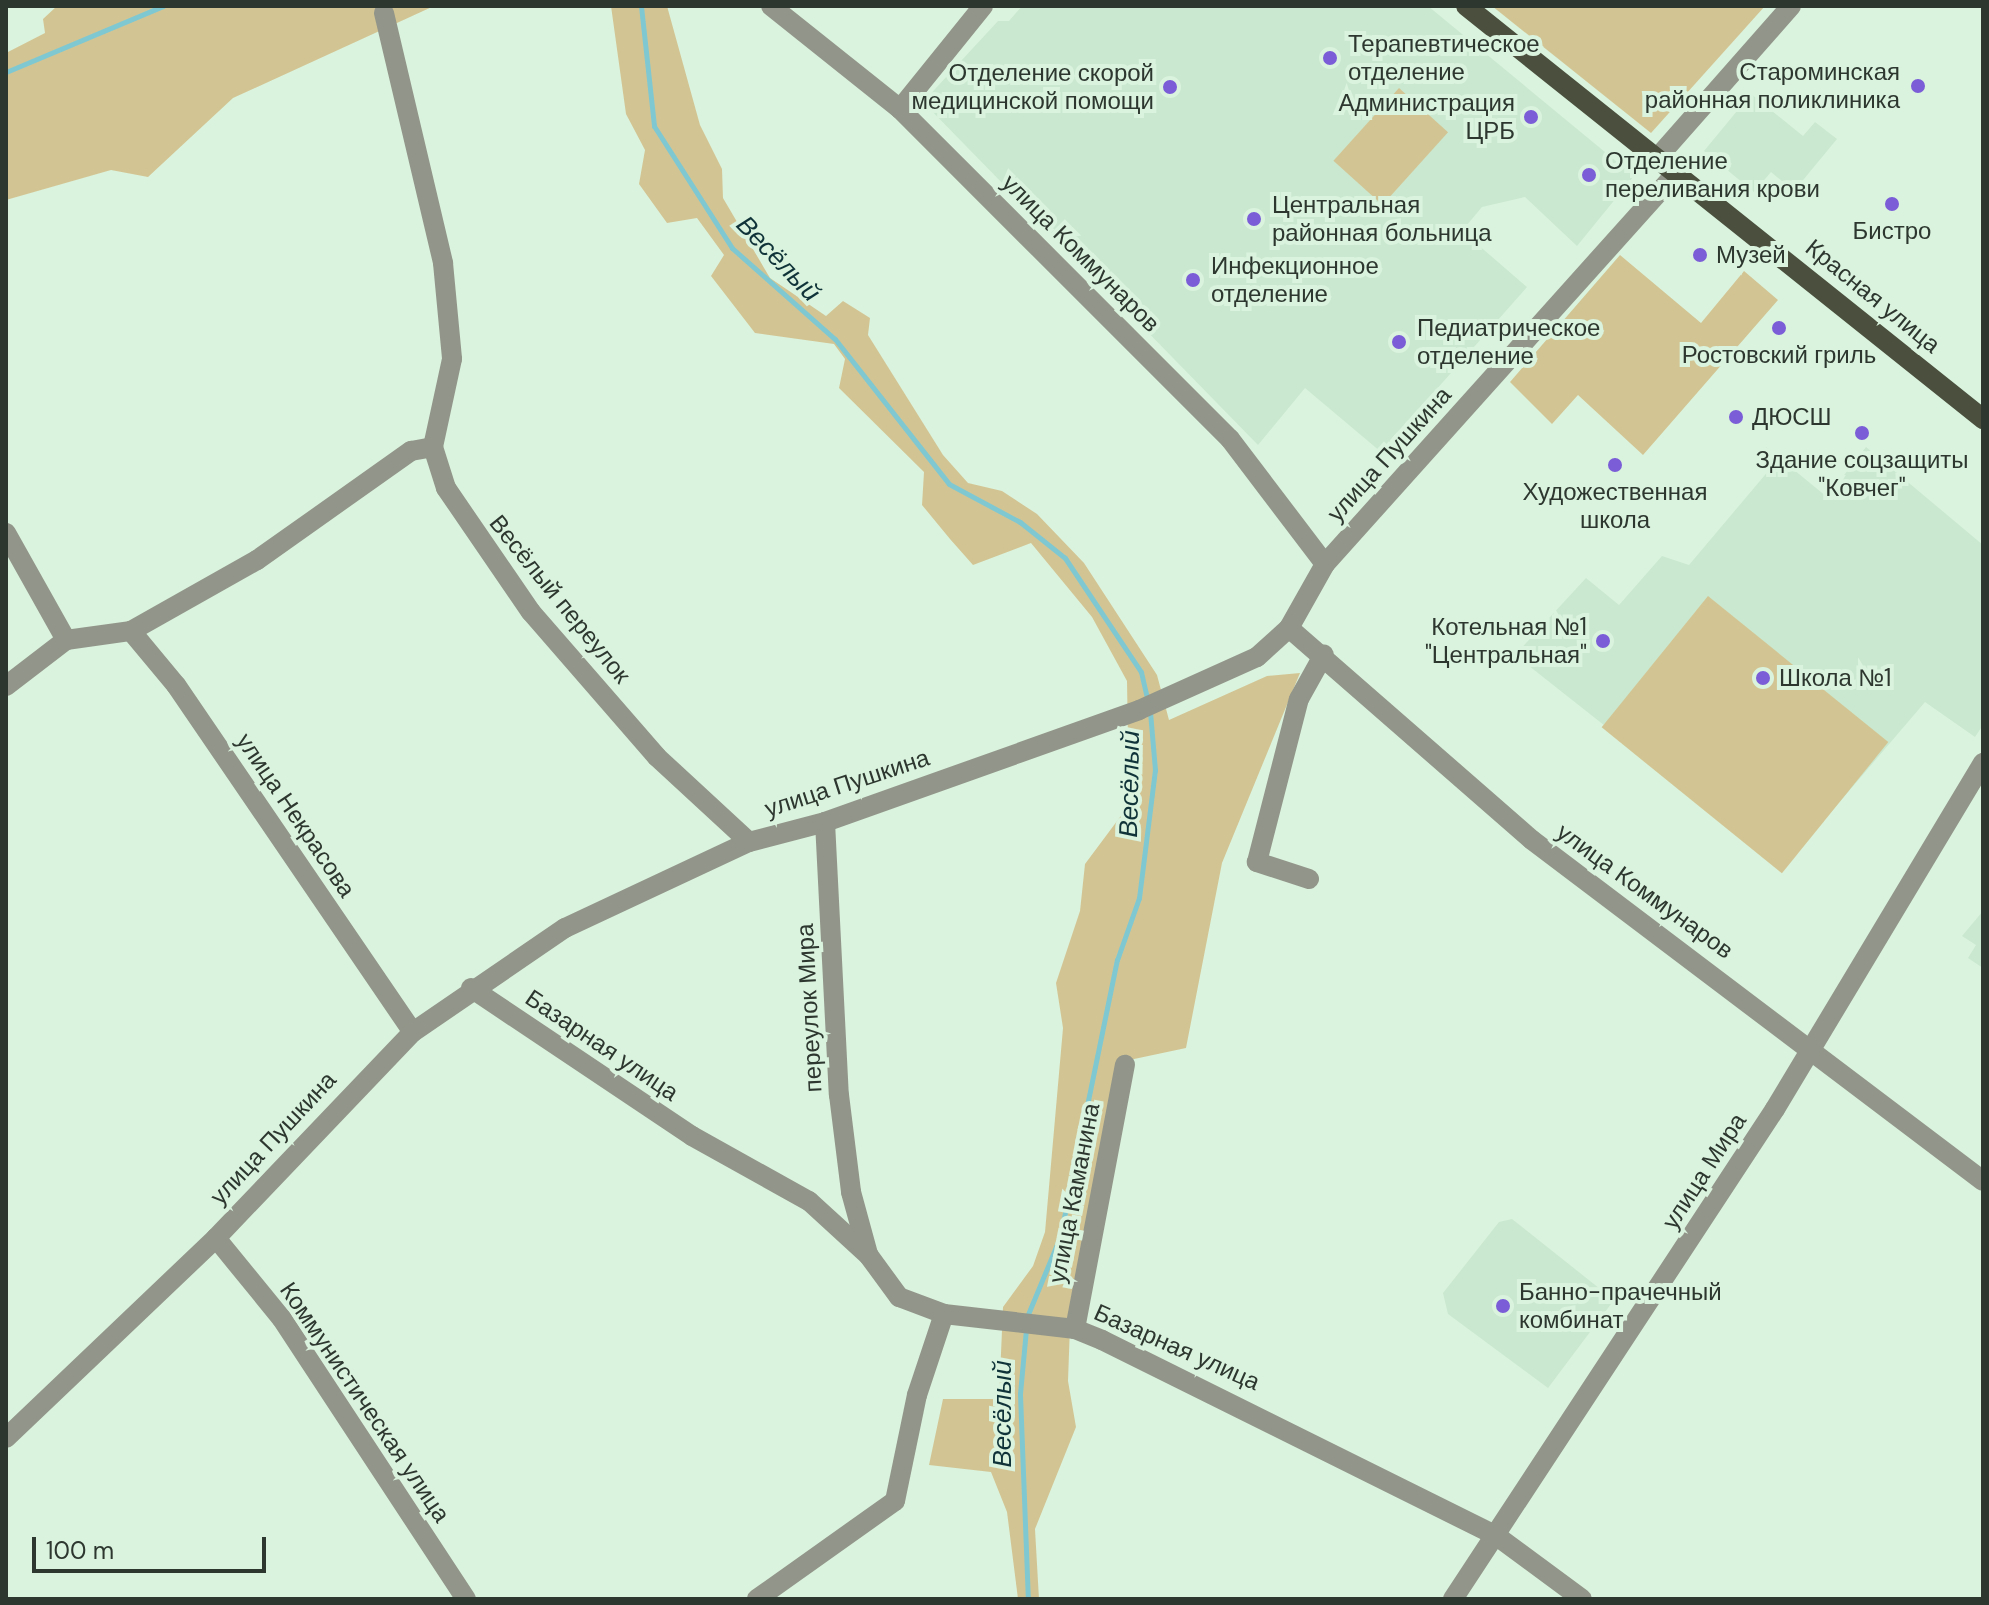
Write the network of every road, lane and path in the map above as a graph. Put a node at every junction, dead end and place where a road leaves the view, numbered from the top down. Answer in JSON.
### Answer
{"nodes":[{"id":1,"x":771,"y":6,"type":"edge"},
{"id":2,"x":983,"y":6,"type":"edge"},
{"id":3,"x":1466,"y":6,"type":"edge"},
{"id":4,"x":1791,"y":6,"type":"edge"},
{"id":5,"x":384,"y":13,"type":"dead end"},
{"id":6,"x":900,"y":109,"type":"junction"},
{"id":7,"x":1658,"y":157,"type":"junction"},
{"id":8,"x":1677,"y":172,"type":"junction"},
{"id":9,"x":1983,"y":419,"type":"edge"},
{"id":10,"x":433,"y":447,"type":"junction"},
{"id":11,"x":6,"y":533,"type":"edge"},
{"id":12,"x":1325,"y":564,"type":"junction"},
{"id":13,"x":1289,"y":628,"type":"junction"},
{"id":14,"x":131,"y":631,"type":"junction"},
{"id":15,"x":66,"y":640,"type":"junction"},
{"id":16,"x":1324,"y":654,"type":"junction"},
{"id":17,"x":6,"y":686,"type":"edge"},
{"id":18,"x":1983,"y":763,"type":"edge"},
{"id":19,"x":825,"y":822,"type":"junction"},
{"id":20,"x":749,"y":842,"type":"junction"},
{"id":21,"x":1309,"y":879,"type":"dead end"},
{"id":22,"x":471,"y":988,"type":"junction"},
{"id":23,"x":413,"y":1032,"type":"junction"},
{"id":24,"x":1808,"y":1044,"type":"junction"},
{"id":25,"x":1125,"y":1065,"type":"dead end"},
{"id":26,"x":1983,"y":1181,"type":"edge"},
{"id":27,"x":851,"y":1192,"type":"junction"},
{"id":28,"x":825,"y":1213,"type":"junction"},
{"id":29,"x":216,"y":1238,"type":"junction"},
{"id":30,"x":869,"y":1256,"type":"junction"},
{"id":31,"x":944,"y":1314,"type":"junction"},
{"id":32,"x":1075,"y":1329,"type":"junction"},
{"id":33,"x":6,"y":1438,"type":"edge"},
{"id":34,"x":1498,"y":1537,"type":"junction"},
{"id":35,"x":466,"y":1599,"type":"edge"},
{"id":36,"x":757,"y":1599,"type":"edge"},
{"id":37,"x":1453,"y":1599,"type":"edge"},
{"id":38,"x":1582,"y":1599,"type":"edge"}],
"edges":[{"from":1,"to":6,"type":"street","name":"улица Коммунаров"},
{"from":2,"to":6,"type":"street"},
{"from":3,"to":7,"type":"main road","name":"Красная улица"},
{"from":4,"to":7,"type":"street"},
{"from":5,"to":10,"type":"street"},
{"from":6,"to":12,"type":"street","name":"улица Коммунаров"},
{"from":7,"to":8,"type":"main road","name":"Красная улица"},
{"from":8,"to":9,"type":"main road","name":"Красная улица"},
{"from":8,"to":12,"type":"street","name":"улица Пушкина"},
{"from":10,"to":14,"type":"street"},
{"from":10,"to":20,"type":"street","name":"Весёлый переулок"},
{"from":11,"to":15,"type":"street"},
{"from":12,"to":13,"type":"street","name":"улица Пушкина"},
{"from":13,"to":16,"type":"street","name":"улица Коммунаров"},
{"from":13,"to":19,"type":"street","name":"улица Пушкина"},
{"from":14,"to":15,"type":"street"},
{"from":14,"to":23,"type":"street","name":"улица Некрасова"},
{"from":15,"to":17,"type":"street"},
{"from":16,"to":21,"type":"street"},
{"from":16,"to":24,"type":"street","name":"улица Коммунаров"},
{"from":18,"to":24,"type":"street","name":"улица Мира"},
{"from":19,"to":20,"type":"street","name":"улица Пушкина"},
{"from":19,"to":27,"type":"street","name":"переулок Мира"},
{"from":20,"to":22,"type":"street","name":"улица Пушкина"},
{"from":22,"to":23,"type":"street","name":"улица Пушкина"},
{"from":22,"to":28,"type":"street","name":"Базарная улица"},
{"from":23,"to":29,"type":"street","name":"улица Пушкина"},
{"from":24,"to":26,"type":"street","name":"улица Коммунаров"},
{"from":24,"to":34,"type":"street","name":"улица Мира"},
{"from":25,"to":32,"type":"street","name":"улица Каманина"},
{"from":27,"to":28,"type":"street"},
{"from":27,"to":30,"type":"street","name":"переулок Мира"},
{"from":28,"to":30,"type":"street","name":"Базарная улица"},
{"from":29,"to":33,"type":"street","name":"улица Пушкина"},
{"from":29,"to":35,"type":"street","name":"Коммунистическая улица"},
{"from":30,"to":31,"type":"street","name":"Базарная улица"},
{"from":31,"to":32,"type":"street","name":"Базарная улица"},
{"from":31,"to":36,"type":"street"},
{"from":32,"to":34,"type":"street","name":"Базарная улица"},
{"from":34,"to":37,"type":"street","name":"улица Мира"},
{"from":34,"to":38,"type":"street","name":"Базарная улица"}]}
